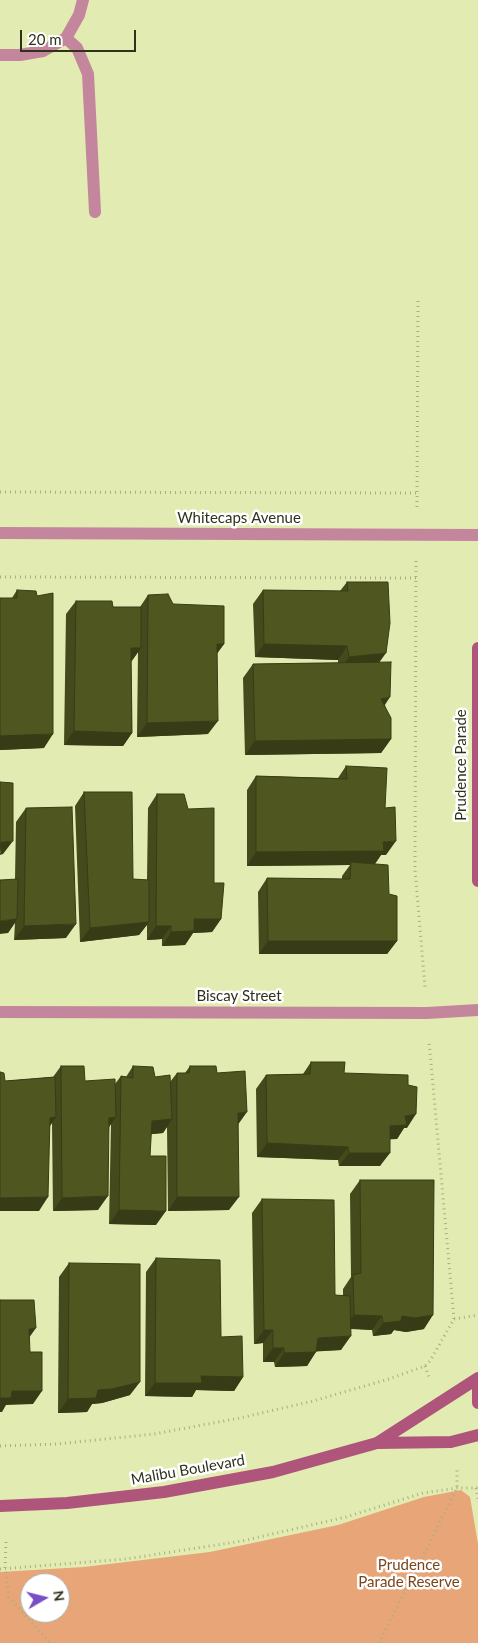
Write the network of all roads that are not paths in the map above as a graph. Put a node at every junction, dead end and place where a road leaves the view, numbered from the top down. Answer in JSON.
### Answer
{"nodes":[{"id":1,"x":83,"y":0,"type":"edge"},
{"id":2,"x":66,"y":38,"type":"junction"},
{"id":3,"x":0,"y":55,"type":"edge"},
{"id":4,"x":95,"y":212,"type":"dead end"},
{"id":5,"x":0,"y":533,"type":"edge"},
{"id":6,"x":478,"y":535,"type":"edge"},
{"id":7,"x":478,"y":648,"type":"edge"},
{"id":8,"x":478,"y":881,"type":"edge"},
{"id":9,"x":478,"y":1010,"type":"edge"},
{"id":10,"x":0,"y":1012,"type":"edge"},
{"id":11,"x":478,"y":1379,"type":"edge"},
{"id":12,"x":478,"y":1403,"type":"edge"},
{"id":13,"x":478,"y":1435,"type":"edge"},
{"id":14,"x":377,"y":1443,"type":"junction"},
{"id":15,"x":0,"y":1506,"type":"edge"}],
"edges":[{"from":1,"to":2,"type":"street"},
{"from":2,"to":3,"type":"street"},
{"from":2,"to":4,"type":"street"},
{"from":5,"to":6,"type":"street","name":"Whitecaps Avenue"},
{"from":7,"to":8,"type":"street","name":"Prudence Parade"},
{"from":9,"to":10,"type":"street","name":"Biscay Street"},
{"from":11,"to":12,"type":"street"},
{"from":11,"to":14,"type":"street","name":"Malibu Boulevard"},
{"from":13,"to":14,"type":"street","name":"Malibu Boulevard"},
{"from":14,"to":15,"type":"street","name":"Malibu Boulevard"}]}
